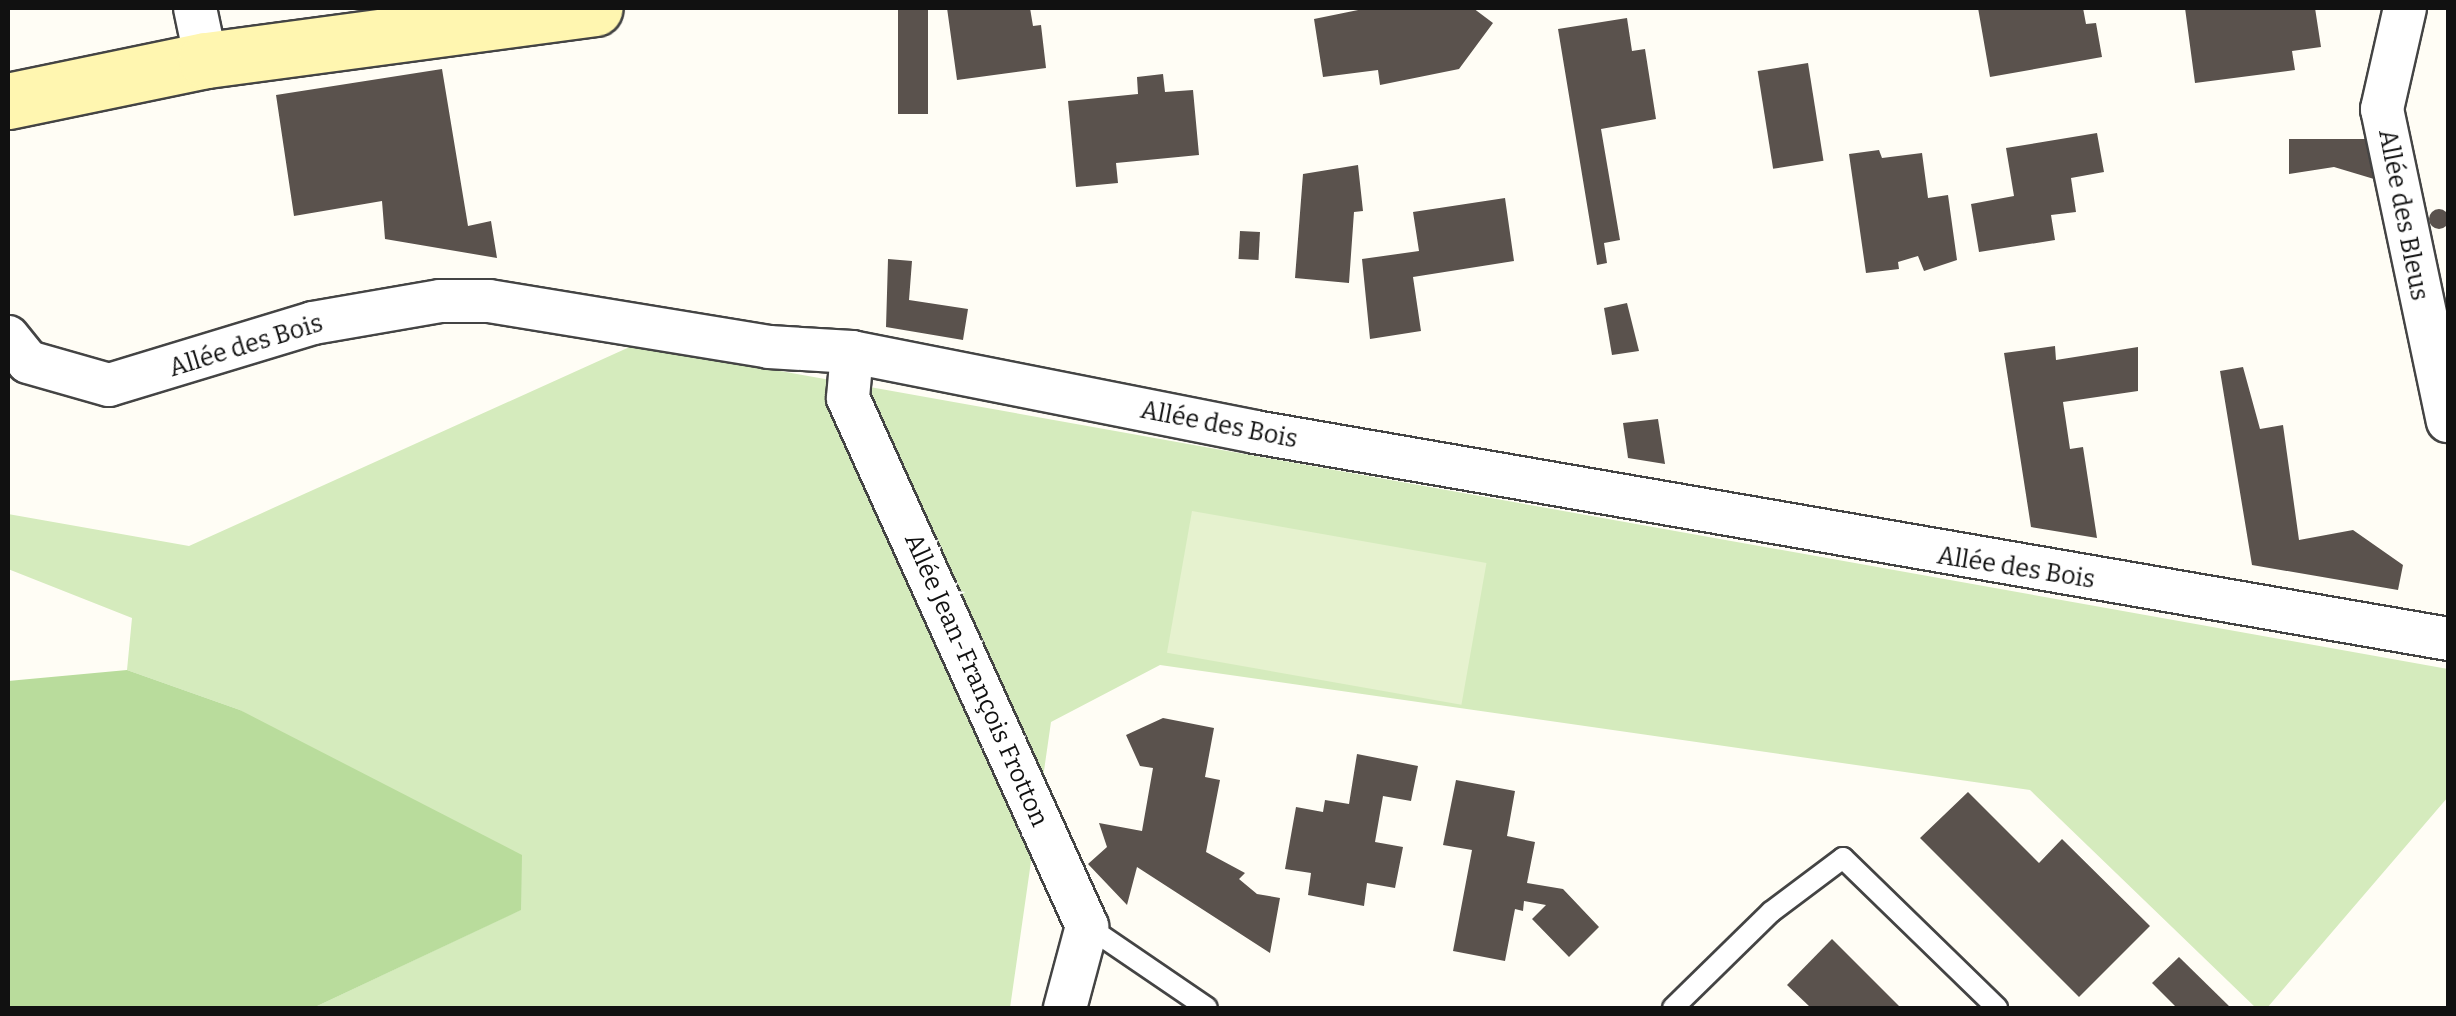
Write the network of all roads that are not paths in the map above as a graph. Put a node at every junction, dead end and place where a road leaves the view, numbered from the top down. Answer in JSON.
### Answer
{"nodes":[{"id":1,"x":195,"y":8,"type":"edge"},
{"id":2,"x":595,"y":8,"type":"edge"},
{"id":3,"x":2405,"y":8,"type":"edge"},
{"id":4,"x":206,"y":60,"type":"junction"},
{"id":5,"x":8,"y":101,"type":"edge"},
{"id":6,"x":8,"y":337,"type":"edge"},
{"id":7,"x":852,"y":352,"type":"junction"},
{"id":8,"x":2448,"y":421,"type":"edge"},
{"id":9,"x":2448,"y":639,"type":"edge"},
{"id":10,"x":1087,"y":926,"type":"junction"},
{"id":11,"x":1065,"y":1008,"type":"edge"},
{"id":12,"x":1207,"y":1008,"type":"edge"},
{"id":13,"x":1673,"y":1008,"type":"edge"},
{"id":14,"x":1997,"y":1008,"type":"edge"}],
"edges":[{"from":1,"to":4,"type":"street"},
{"from":2,"to":4,"type":"main road"},
{"from":3,"to":8,"type":"street","name":"Allée des Bleus"},
{"from":4,"to":5,"type":"main road"},
{"from":6,"to":7,"type":"street","name":"Allée des Bois"},
{"from":7,"to":9,"type":"street","name":"Allée des Bois"},
{"from":7,"to":10,"type":"street","name":"Allée Jean-François Frotton"},
{"from":10,"to":11,"type":"street"},
{"from":10,"to":12,"type":"lane"},
{"from":13,"to":14,"type":"lane"}]}
